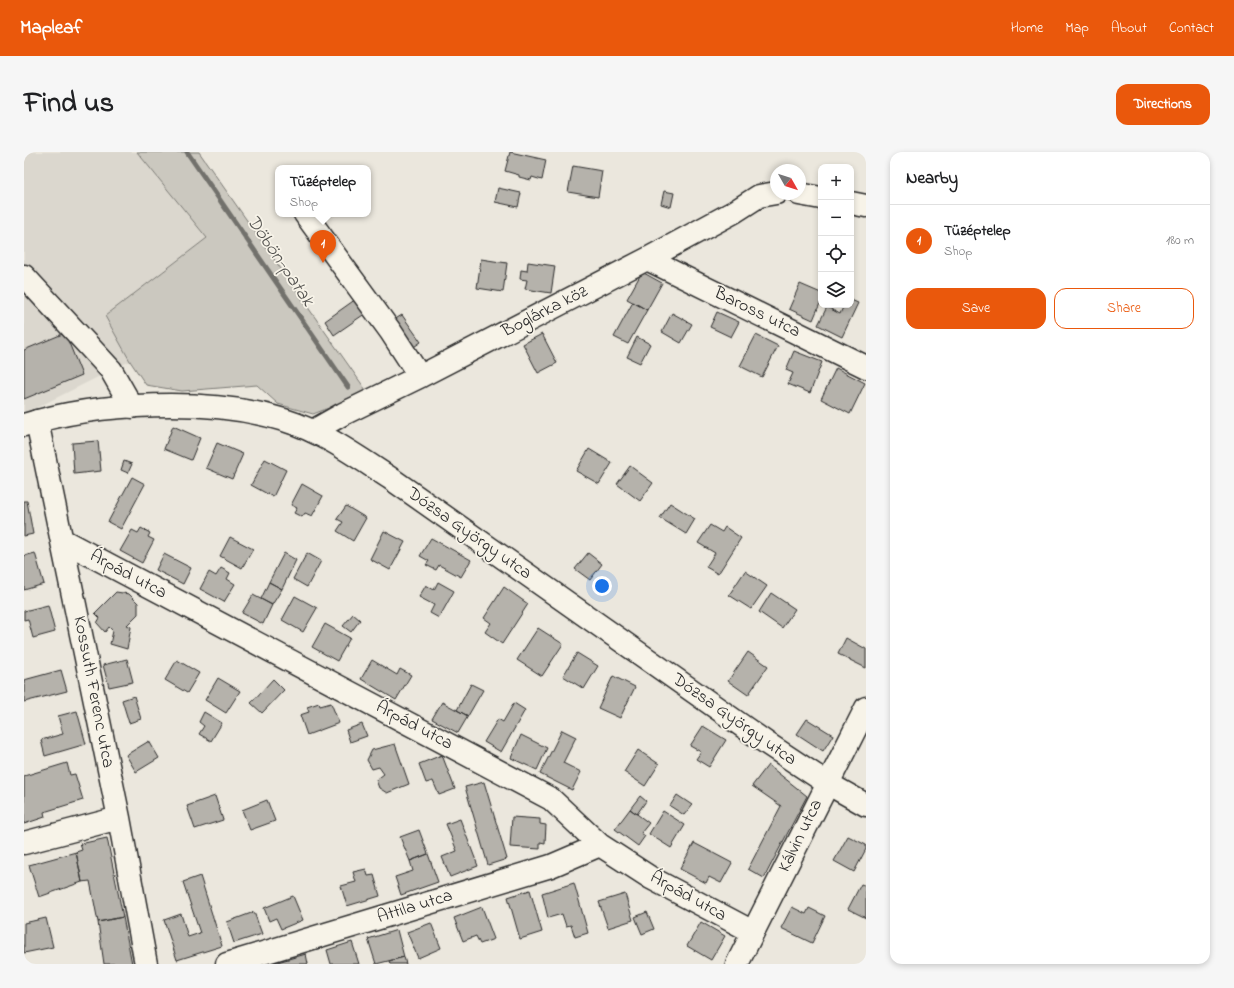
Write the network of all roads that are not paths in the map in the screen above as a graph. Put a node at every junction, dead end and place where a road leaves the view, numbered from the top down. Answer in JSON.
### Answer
{"nodes":[{"id":1,"x":770,"y":194,"type":"edge"},
{"id":2,"x":806,"y":195,"type":"edge"},
{"id":3,"x":818,"y":197,"type":"edge"},
{"id":4,"x":854,"y":204,"type":"edge"},
{"id":5,"x":866,"y":206,"type":"edge"},
{"id":6,"x":307,"y":217,"type":"edge"},
{"id":7,"x":648,"y":259,"type":"junction"},
{"id":8,"x":27,"y":285,"type":"edge"},
{"id":9,"x":866,"y":367,"type":"edge"},
{"id":10,"x":415,"y":369,"type":"dead end"},
{"id":11,"x":132,"y":407,"type":"junction"},
{"id":12,"x":31,"y":423,"type":"edge"},
{"id":13,"x":313,"y":431,"type":"junction"},
{"id":14,"x":62,"y":540,"type":"junction"},
{"id":15,"x":866,"y":708,"type":"edge"},
{"id":16,"x":827,"y":783,"type":"junction"},
{"id":17,"x":866,"y":805,"type":"edge"},
{"id":18,"x":119,"y":818,"type":"junction"},
{"id":19,"x":24,"y":843,"type":"edge"},
{"id":20,"x":600,"y":844,"type":"junction"},
{"id":21,"x":753,"y":932,"type":"junction"},
{"id":22,"x":146,"y":964,"type":"edge"},
{"id":23,"x":227,"y":964,"type":"edge"},
{"id":24,"x":737,"y":964,"type":"edge"}],
"edges":[{"from":1,"to":7,"type":"street","name":"Boglárka köz"},
{"from":2,"to":3,"type":"street"},
{"from":4,"to":5,"type":"street"},
{"from":6,"to":10,"type":"street"},
{"from":7,"to":9,"type":"street","name":"Baross utca"},
{"from":7,"to":13,"type":"street","name":"Boglárka köz"},
{"from":8,"to":11,"type":"street"},
{"from":11,"to":12,"type":"street","name":"Dózsa György utca"},
{"from":11,"to":13,"type":"street","name":"Dózsa György utca"},
{"from":12,"to":14,"type":"street","name":"Kossuth Ferenc utca"},
{"from":13,"to":16,"type":"street","name":"Dózsa György utca"},
{"from":14,"to":18,"type":"street","name":"Kossuth Ferenc utca"},
{"from":14,"to":20,"type":"street","name":"Árpád utca"},
{"from":15,"to":16,"type":"street","name":"Kálvin utca"},
{"from":16,"to":17,"type":"street","name":"Dózsa György utca"},
{"from":16,"to":21,"type":"street","name":"Kálvin utca"},
{"from":18,"to":19,"type":"street"},
{"from":18,"to":22,"type":"street","name":"Kossuth Ferenc utca"},
{"from":20,"to":21,"type":"street","name":"Árpád utca"},
{"from":20,"to":23,"type":"street","name":"Attila utca"},
{"from":21,"to":24,"type":"street","name":"Kálvin utca"}]}
